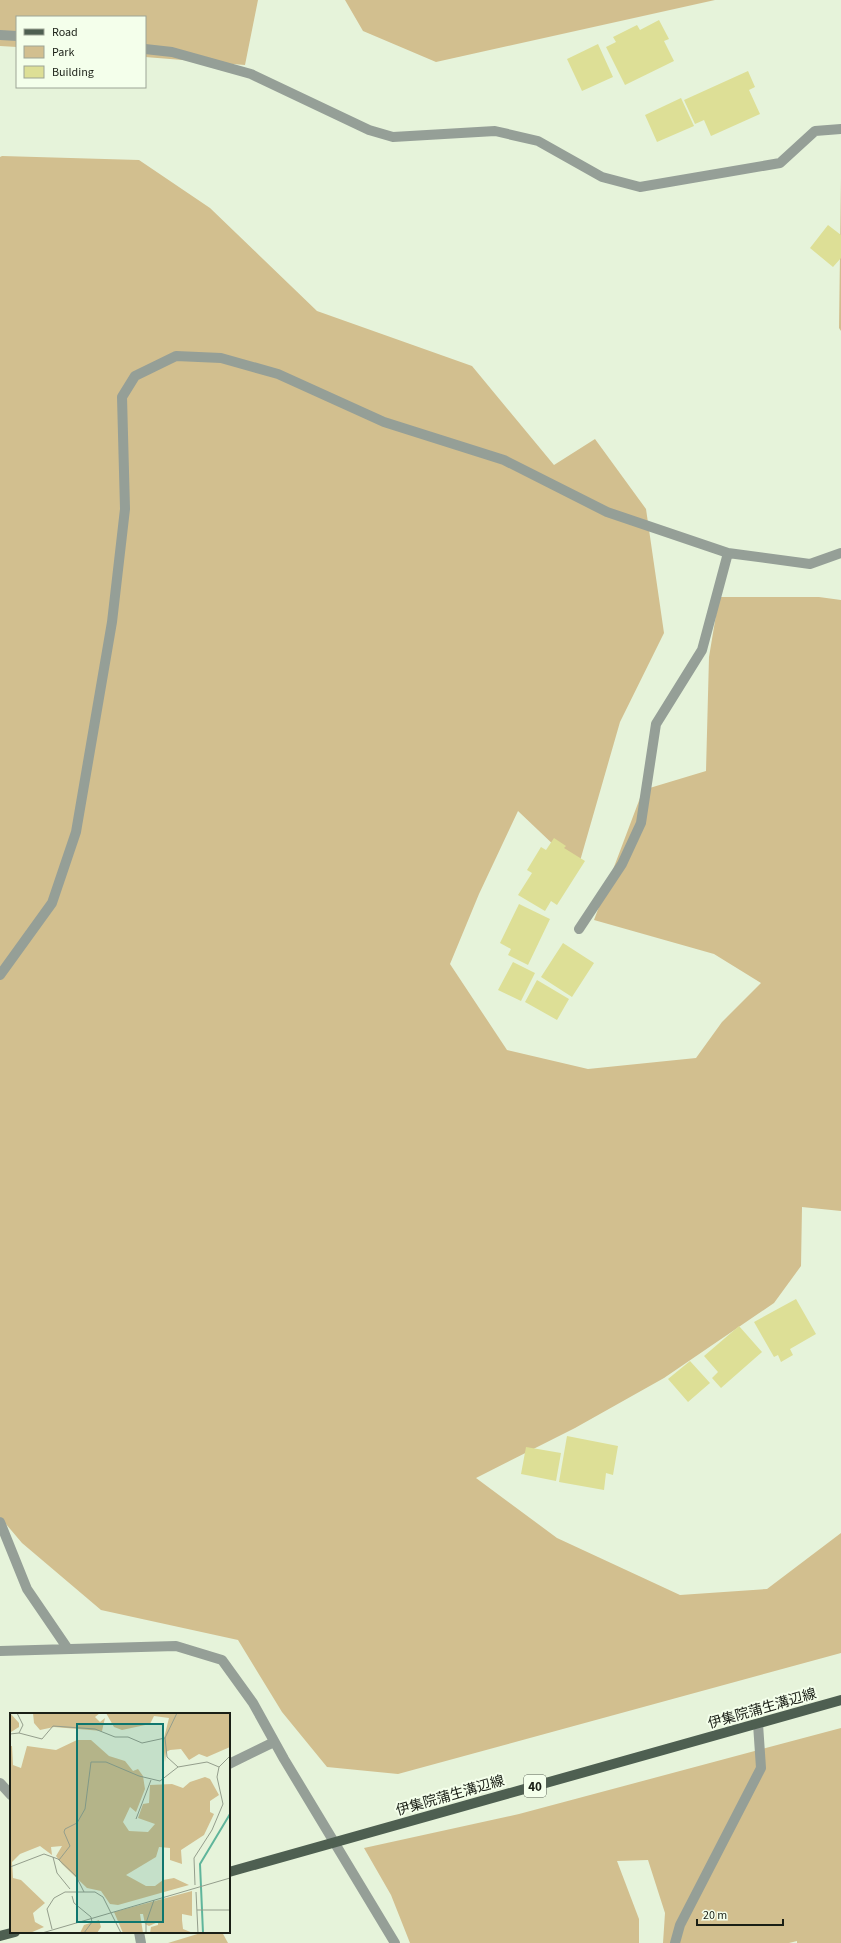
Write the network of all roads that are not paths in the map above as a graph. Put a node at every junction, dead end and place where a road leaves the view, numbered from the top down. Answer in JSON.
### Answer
{"nodes":[{"id":1,"x":0,"y":35,"type":"edge"},
{"id":2,"x":16,"y":36,"type":"edge"},
{"id":3,"x":146,"y":49,"type":"edge"},
{"id":4,"x":841,"y":129,"type":"edge"},
{"id":5,"x":728,"y":553,"type":"junction"},
{"id":6,"x":841,"y":553,"type":"edge"},
{"id":7,"x":579,"y":929,"type":"dead end"},
{"id":8,"x":0,"y":975,"type":"edge"},
{"id":9,"x":0,"y":1522,"type":"edge"},
{"id":10,"x":68,"y":1649,"type":"junction"},
{"id":11,"x":0,"y":1651,"type":"edge"},
{"id":12,"x":841,"y":1700,"type":"edge"},
{"id":13,"x":758,"y":1724,"type":"junction"},
{"id":14,"x":274,"y":1742,"type":"junction"},
{"id":15,"x":230,"y":1764,"type":"edge"},
{"id":16,"x":0,"y":1783,"type":"edge"},
{"id":17,"x":10,"y":1794,"type":"edge"},
{"id":18,"x":230,"y":1872,"type":"edge"},
{"id":19,"x":11,"y":1933,"type":"edge"},
{"id":20,"x":140,"y":1933,"type":"edge"},
{"id":21,"x":0,"y":1936,"type":"edge"},
{"id":22,"x":141,"y":1943,"type":"edge"},
{"id":23,"x":395,"y":1943,"type":"edge"},
{"id":24,"x":675,"y":1943,"type":"edge"}],
"edges":[{"from":1,"to":2,"type":"street"},
{"from":3,"to":4,"type":"street"},
{"from":5,"to":6,"type":"street"},
{"from":5,"to":7,"type":"street"},
{"from":5,"to":8,"type":"street"},
{"from":9,"to":10,"type":"street"},
{"from":10,"to":11,"type":"street"},
{"from":10,"to":14,"type":"street"},
{"from":12,"to":13,"type":"main road","name":"伊集院蒲生溝辺線","number":"40"},
{"from":13,"to":18,"type":"main road","name":"伊集院蒲生溝辺線","number":"40"},
{"from":13,"to":24,"type":"street"},
{"from":14,"to":15,"type":"street"},
{"from":14,"to":23,"type":"street"},
{"from":16,"to":17,"type":"street"},
{"from":19,"to":21,"type":"main road"},
{"from":20,"to":22,"type":"street"}]}
